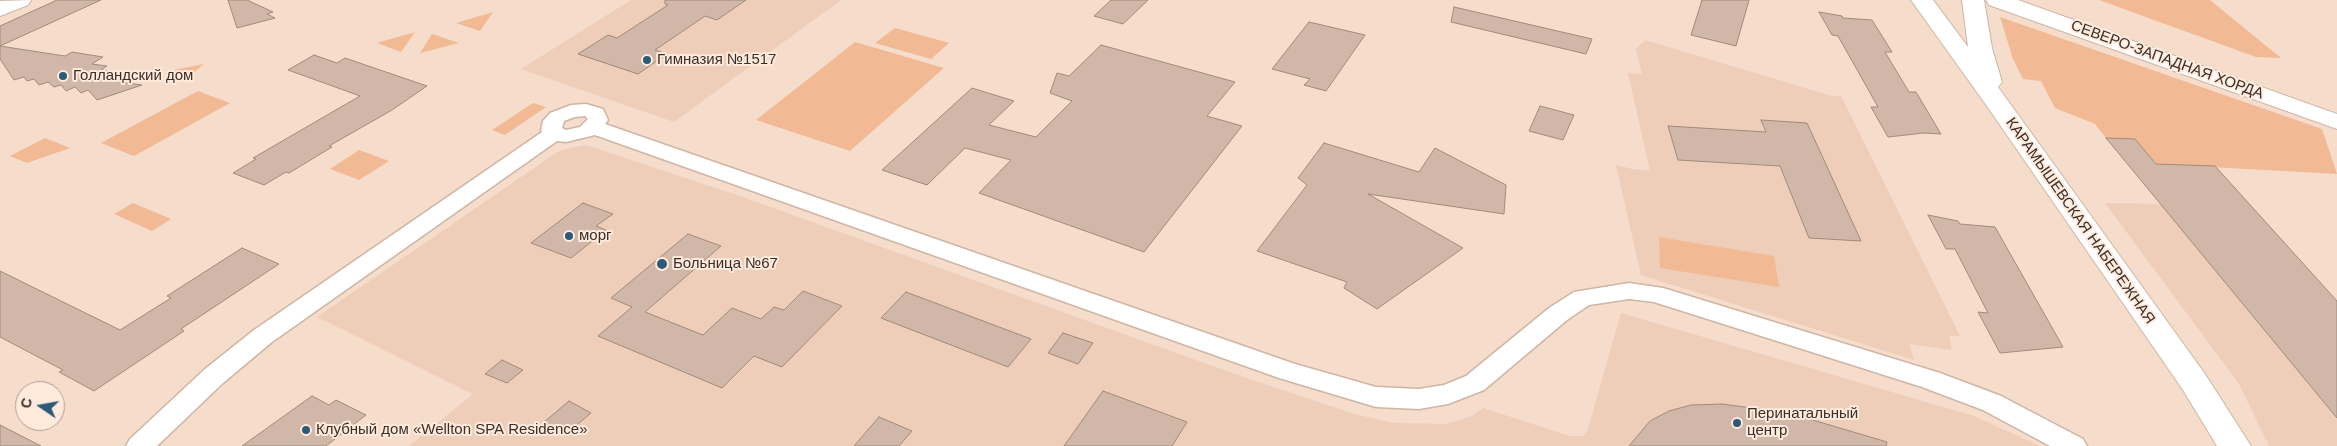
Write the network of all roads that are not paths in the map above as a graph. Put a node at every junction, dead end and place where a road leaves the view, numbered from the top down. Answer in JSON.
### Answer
{"nodes":[{"id":1,"x":20,"y":0,"type":"edge"},
{"id":2,"x":1922,"y":0,"type":"edge"},
{"id":3,"x":1973,"y":0,"type":"edge"},
{"id":4,"x":1998,"y":0,"type":"edge"},
{"id":5,"x":2047,"y":0,"type":"edge"},
{"id":6,"x":0,"y":9,"type":"edge"},
{"id":7,"x":2337,"y":102,"type":"edge"},
{"id":8,"x":1998,"y":104,"type":"junction"},
{"id":9,"x":2337,"y":122,"type":"edge"},
{"id":10,"x":140,"y":446,"type":"edge"},
{"id":11,"x":2073,"y":446,"type":"edge"},
{"id":12,"x":2234,"y":446,"type":"edge"}],
"edges":[{"from":1,"to":6,"type":"street"},
{"from":2,"to":8,"type":"street","name":"КАРАМЫШЕВСКАЯ НАБЕРЕЖНАЯ"},
{"from":3,"to":8,"type":"street"},
{"from":4,"to":9,"type":"street","name":"СЕВЕРО-ЗАПАДНАЯ ХОРДА"},
{"from":5,"to":7,"type":"street","name":"СЕВЕРО-ЗАПАДНАЯ ХОРДА"},
{"from":8,"to":12,"type":"street","name":"КАРАМЫШЕВСКАЯ НАБЕРЕЖНАЯ"},
{"from":10,"to":11,"type":"street"}]}
